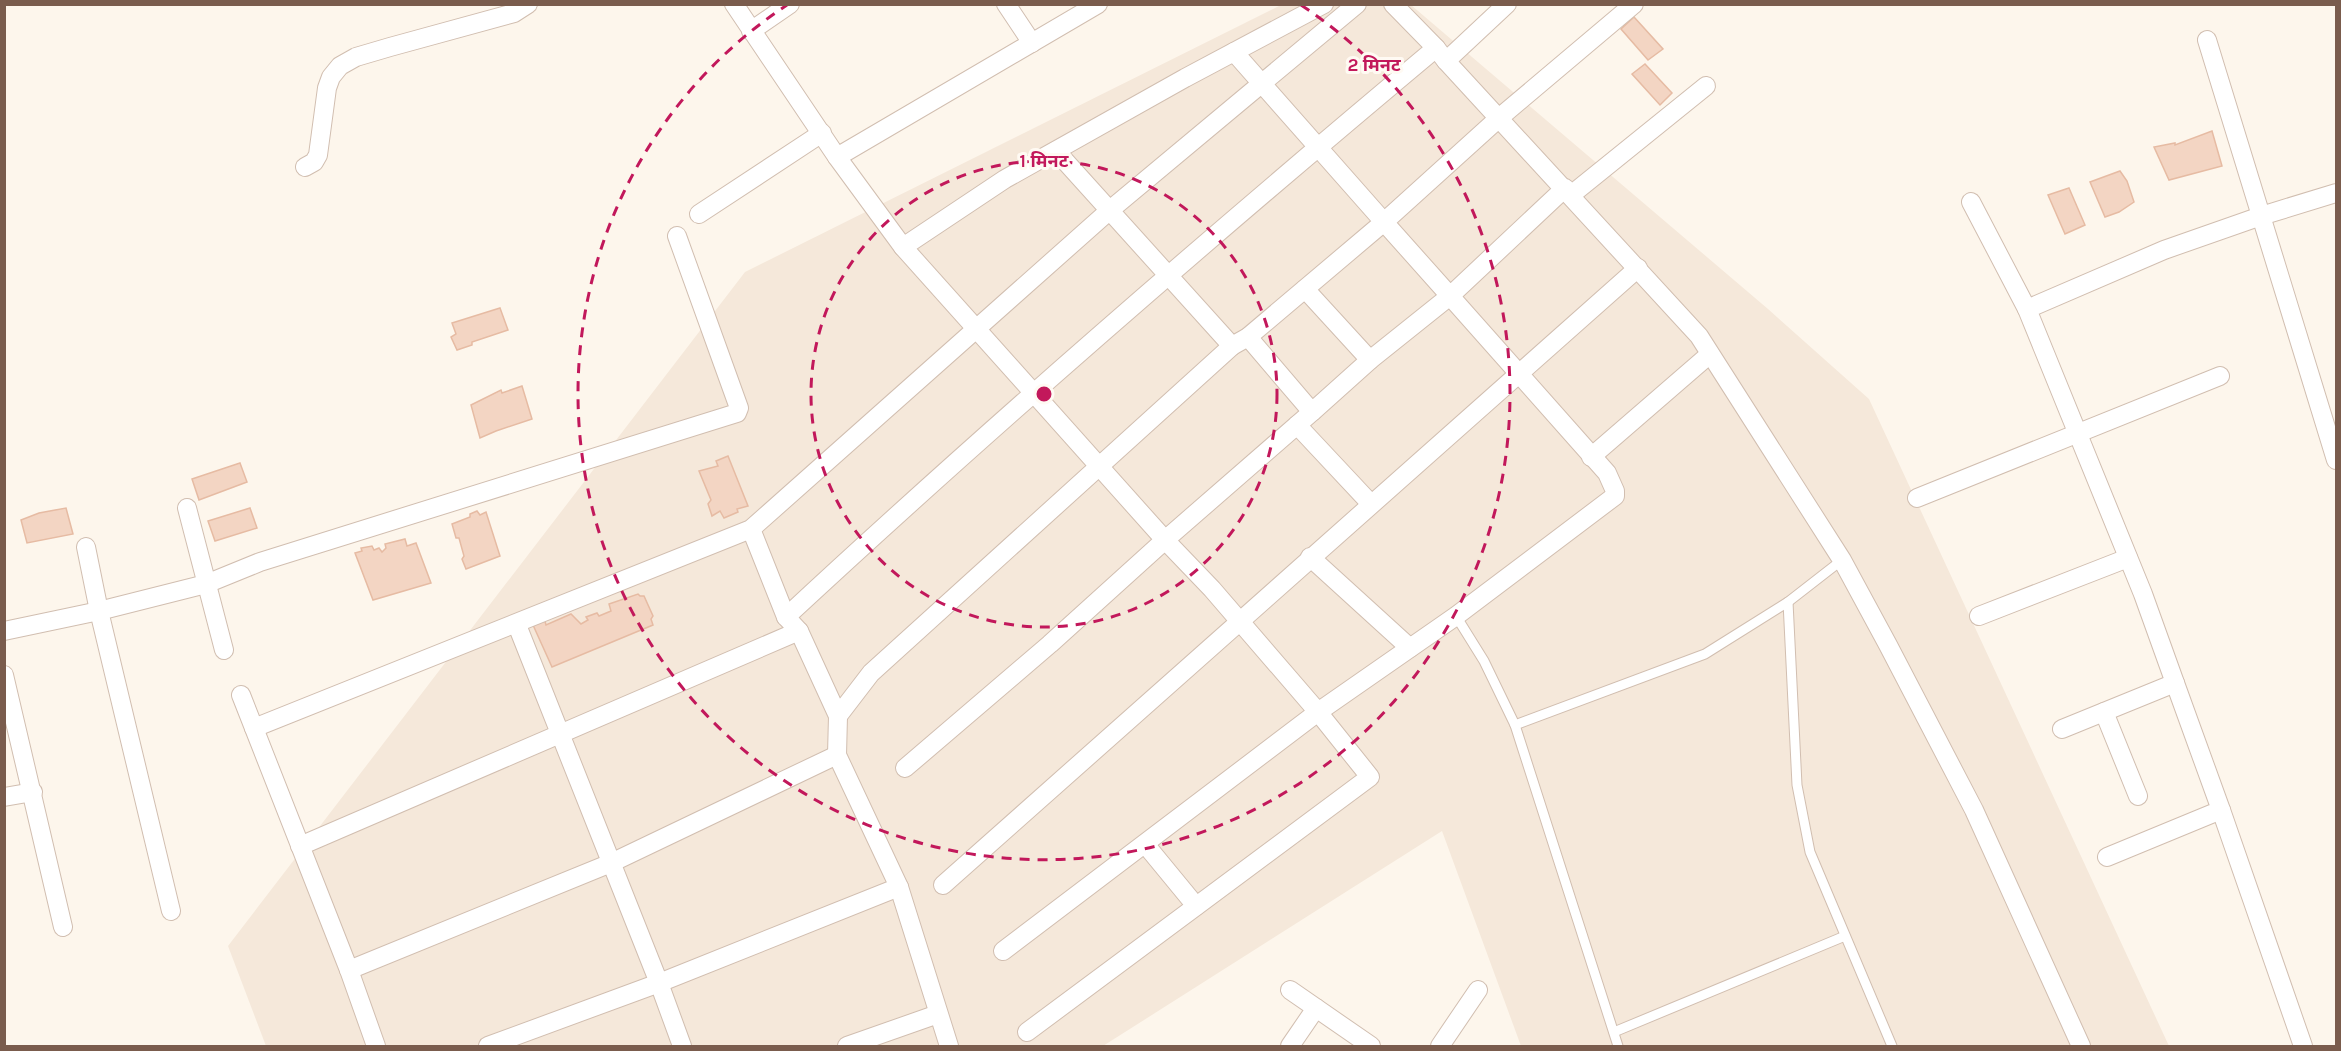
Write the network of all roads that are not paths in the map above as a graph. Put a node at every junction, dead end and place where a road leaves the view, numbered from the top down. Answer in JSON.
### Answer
{"nodes":[{"id":1,"x":528,"y":4,"type":"edge"},
{"id":2,"x":734,"y":4,"type":"edge"},
{"id":3,"x":790,"y":4,"type":"edge"},
{"id":4,"x":1006,"y":4,"type":"edge"},
{"id":5,"x":1098,"y":4,"type":"edge"},
{"id":6,"x":1324,"y":4,"type":"edge"},
{"id":7,"x":1357,"y":4,"type":"edge"},
{"id":8,"x":1393,"y":4,"type":"edge"},
{"id":9,"x":1508,"y":4,"type":"edge"},
{"id":10,"x":1634,"y":4,"type":"edge"},
{"id":11,"x":751,"y":31,"type":"junction"},
{"id":12,"x":2207,"y":40,"type":"dead end"},
{"id":13,"x":1032,"y":43,"type":"junction"},
{"id":14,"x":1234,"y":52,"type":"junction"},
{"id":15,"x":1441,"y":55,"type":"junction"},
{"id":16,"x":1261,"y":83,"type":"junction"},
{"id":17,"x":1706,"y":86,"type":"dead end"},
{"id":18,"x":1499,"y":118,"type":"junction"},
{"id":19,"x":822,"y":133,"type":"junction"},
{"id":20,"x":1318,"y":147,"type":"junction"},
{"id":21,"x":1056,"y":151,"type":"junction"},
{"id":22,"x":837,"y":157,"type":"junction"},
{"id":23,"x":304,"y":167,"type":"dead end"},
{"id":24,"x":1568,"y":192,"type":"junction"},
{"id":25,"x":2337,"y":193,"type":"edge"},
{"id":26,"x":1971,"y":202,"type":"dead end"},
{"id":27,"x":1110,"y":210,"type":"junction"},
{"id":28,"x":699,"y":214,"type":"dead end"},
{"id":29,"x":2261,"y":216,"type":"junction"},
{"id":30,"x":1384,"y":222,"type":"junction"},
{"id":31,"x":677,"y":236,"type":"dead end"},
{"id":32,"x":903,"y":247,"type":"junction"},
{"id":33,"x":1638,"y":268,"type":"junction"},
{"id":34,"x":1170,"y":275,"type":"junction"},
{"id":35,"x":1305,"y":289,"type":"junction"},
{"id":36,"x":1450,"y":296,"type":"junction"},
{"id":37,"x":2027,"y":309,"type":"junction"},
{"id":38,"x":977,"y":330,"type":"junction"},
{"id":39,"x":1248,"y":337,"type":"junction"},
{"id":40,"x":1232,"y":346,"type":"junction"},
{"id":41,"x":1710,"y":354,"type":"junction"},
{"id":42,"x":1370,"y":360,"type":"junction"},
{"id":43,"x":1518,"y":374,"type":"junction"},
{"id":44,"x":2220,"y":375,"type":"dead end"},
{"id":45,"x":1033,"y":393,"type":"junction"},
{"id":46,"x":1312,"y":412,"type":"junction"},
{"id":47,"x":1297,"y":425,"type":"junction"},
{"id":48,"x":2077,"y":433,"type":"junction"},
{"id":49,"x":1591,"y":457,"type":"junction"},
{"id":50,"x":2337,"y":460,"type":"edge"},
{"id":51,"x":1100,"y":468,"type":"junction"},
{"id":52,"x":1917,"y":498,"type":"dead end"},
{"id":53,"x":1371,"y":504,"type":"junction"},
{"id":54,"x":187,"y":508,"type":"dead end"},
{"id":55,"x":751,"y":529,"type":"junction"},
{"id":56,"x":1165,"y":540,"type":"junction"},
{"id":57,"x":86,"y":547,"type":"dead end"},
{"id":58,"x":1310,"y":557,"type":"junction"},
{"id":59,"x":2128,"y":558,"type":"junction"},
{"id":60,"x":1842,"y":560,"type":"junction"},
{"id":61,"x":206,"y":584,"type":"junction"},
{"id":62,"x":1788,"y":602,"type":"junction"},
{"id":63,"x":99,"y":611,"type":"junction"},
{"id":64,"x":1456,"y":616,"type":"junction"},
{"id":65,"x":1979,"y":616,"type":"dead end"},
{"id":66,"x":786,"y":617,"type":"junction"},
{"id":67,"x":1239,"y":620,"type":"junction"},
{"id":68,"x":517,"y":625,"type":"junction"},
{"id":69,"x":4,"y":631,"type":"edge"},
{"id":70,"x":799,"y":631,"type":"junction"},
{"id":71,"x":1410,"y":648,"type":"junction"},
{"id":72,"x":224,"y":650,"type":"dead end"},
{"id":73,"x":4,"y":675,"type":"edge"},
{"id":74,"x":2175,"y":683,"type":"junction"},
{"id":75,"x":241,"y":695,"type":"dead end"},
{"id":76,"x":1318,"y":712,"type":"junction"},
{"id":77,"x":2104,"y":712,"type":"junction"},
{"id":78,"x":838,"y":716,"type":"junction"},
{"id":79,"x":1515,"y":726,"type":"junction"},
{"id":80,"x":254,"y":728,"type":"junction"},
{"id":81,"x":2062,"y":729,"type":"dead end"},
{"id":82,"x":560,"y":733,"type":"junction"},
{"id":83,"x":837,"y":755,"type":"junction"},
{"id":84,"x":906,"y":768,"type":"dead end"},
{"id":85,"x":33,"y":792,"type":"junction"},
{"id":86,"x":2138,"y":796,"type":"dead end"},
{"id":87,"x":4,"y":797,"type":"edge"},
{"id":88,"x":2221,"y":810,"type":"junction"},
{"id":89,"x":1145,"y":844,"type":"junction"},
{"id":90,"x":300,"y":846,"type":"junction"},
{"id":91,"x":2107,"y":857,"type":"dead end"},
{"id":92,"x":611,"y":863,"type":"junction"},
{"id":93,"x":943,"y":885,"type":"dead end"},
{"id":94,"x":899,"y":887,"type":"junction"},
{"id":95,"x":1196,"y":906,"type":"junction"},
{"id":96,"x":171,"y":911,"type":"dead end"},
{"id":97,"x":63,"y":927,"type":"dead end"},
{"id":98,"x":1845,"y":936,"type":"junction"},
{"id":99,"x":1004,"y":951,"type":"dead end"},
{"id":100,"x":349,"y":970,"type":"junction"},
{"id":101,"x":659,"y":983,"type":"junction"},
{"id":102,"x":1290,"y":990,"type":"dead end"},
{"id":103,"x":1478,"y":990,"type":"dead end"},
{"id":104,"x":1316,"y":1008,"type":"junction"},
{"id":105,"x":938,"y":1014,"type":"junction"},
{"id":106,"x":1027,"y":1032,"type":"dead end"},
{"id":107,"x":1614,"y":1032,"type":"junction"},
{"id":108,"x":376,"y":1047,"type":"edge"},
{"id":109,"x":488,"y":1047,"type":"edge"},
{"id":110,"x":682,"y":1047,"type":"edge"},
{"id":111,"x":847,"y":1047,"type":"edge"},
{"id":112,"x":949,"y":1047,"type":"edge"},
{"id":113,"x":1290,"y":1047,"type":"edge"},
{"id":114,"x":1371,"y":1047,"type":"edge"},
{"id":115,"x":1440,"y":1047,"type":"edge"},
{"id":116,"x":1618,"y":1047,"type":"edge"},
{"id":117,"x":1892,"y":1047,"type":"edge"},
{"id":118,"x":2081,"y":1047,"type":"edge"},
{"id":119,"x":2302,"y":1047,"type":"edge"}],
"edges":[{"from":1,"to":23,"type":"street"},
{"from":2,"to":11,"type":"street"},
{"from":3,"to":11,"type":"street"},
{"from":4,"to":13,"type":"street"},
{"from":5,"to":13,"type":"street"},
{"from":6,"to":14,"type":"street"},
{"from":7,"to":16,"type":"street"},
{"from":8,"to":15,"type":"street"},
{"from":9,"to":15,"type":"street"},
{"from":10,"to":18,"type":"street"},
{"from":11,"to":19,"type":"street"},
{"from":12,"to":29,"type":"street"},
{"from":13,"to":22,"type":"street"},
{"from":14,"to":16,"type":"street"},
{"from":14,"to":21,"type":"street"},
{"from":15,"to":18,"type":"street"},
{"from":15,"to":20,"type":"street"},
{"from":16,"to":20,"type":"street"},
{"from":16,"to":27,"type":"street"},
{"from":17,"to":24,"type":"street"},
{"from":18,"to":24,"type":"street"},
{"from":18,"to":30,"type":"street"},
{"from":19,"to":22,"type":"street"},
{"from":19,"to":28,"type":"street"},
{"from":20,"to":30,"type":"street"},
{"from":20,"to":34,"type":"street"},
{"from":21,"to":27,"type":"street"},
{"from":21,"to":32,"type":"street"},
{"from":22,"to":32,"type":"street"},
{"from":24,"to":33,"type":"street"},
{"from":24,"to":36,"type":"street"},
{"from":25,"to":29,"type":"street"},
{"from":26,"to":37,"type":"street"},
{"from":27,"to":34,"type":"street"},
{"from":27,"to":38,"type":"street"},
{"from":29,"to":37,"type":"street"},
{"from":29,"to":50,"type":"street"},
{"from":30,"to":35,"type":"street"},
{"from":30,"to":36,"type":"street"},
{"from":31,"to":61,"type":"street"},
{"from":32,"to":38,"type":"street"},
{"from":33,"to":41,"type":"street"},
{"from":33,"to":43,"type":"street"},
{"from":34,"to":40,"type":"street"},
{"from":34,"to":45,"type":"street"},
{"from":35,"to":39,"type":"street"},
{"from":35,"to":42,"type":"street"},
{"from":36,"to":42,"type":"street"},
{"from":36,"to":43,"type":"street"},
{"from":37,"to":48,"type":"street"},
{"from":38,"to":45,"type":"street"},
{"from":38,"to":55,"type":"street"},
{"from":39,"to":40,"type":"street"},
{"from":39,"to":46,"type":"street"},
{"from":40,"to":51,"type":"street"},
{"from":41,"to":49,"type":"street"},
{"from":41,"to":60,"type":"street"},
{"from":42,"to":46,"type":"street"},
{"from":43,"to":49,"type":"street"},
{"from":43,"to":53,"type":"street"},
{"from":44,"to":48,"type":"street"},
{"from":45,"to":51,"type":"street"},
{"from":45,"to":66,"type":"street"},
{"from":46,"to":47,"type":"street"},
{"from":47,"to":53,"type":"street"},
{"from":47,"to":56,"type":"street"},
{"from":48,"to":52,"type":"street"},
{"from":48,"to":59,"type":"street"},
{"from":49,"to":64,"type":"street"},
{"from":51,"to":56,"type":"street"},
{"from":51,"to":78,"type":"street"},
{"from":53,"to":58,"type":"street"},
{"from":54,"to":61,"type":"street"},
{"from":55,"to":66,"type":"street"},
{"from":55,"to":68,"type":"street"},
{"from":56,"to":67,"type":"street"},
{"from":56,"to":84,"type":"street"},
{"from":57,"to":63,"type":"street"},
{"from":58,"to":67,"type":"street"},
{"from":58,"to":71,"type":"street"},
{"from":59,"to":65,"type":"street"},
{"from":59,"to":74,"type":"street"},
{"from":60,"to":62,"type":"lane"},
{"from":60,"to":118,"type":"street"},
{"from":61,"to":63,"type":"street"},
{"from":61,"to":72,"type":"street"},
{"from":62,"to":79,"type":"lane"},
{"from":62,"to":98,"type":"lane"},
{"from":63,"to":69,"type":"street"},
{"from":63,"to":96,"type":"street"},
{"from":64,"to":71,"type":"street"},
{"from":64,"to":79,"type":"lane"},
{"from":66,"to":70,"type":"street"},
{"from":67,"to":76,"type":"street"},
{"from":67,"to":93,"type":"street"},
{"from":68,"to":80,"type":"street"},
{"from":68,"to":82,"type":"street"},
{"from":70,"to":78,"type":"street"},
{"from":70,"to":82,"type":"street"},
{"from":71,"to":76,"type":"street"},
{"from":73,"to":85,"type":"street"},
{"from":74,"to":77,"type":"street"},
{"from":74,"to":88,"type":"street"},
{"from":75,"to":80,"type":"street"},
{"from":76,"to":89,"type":"street"},
{"from":76,"to":95,"type":"street"},
{"from":77,"to":81,"type":"street"},
{"from":77,"to":86,"type":"street"},
{"from":78,"to":83,"type":"street"},
{"from":79,"to":107,"type":"lane"},
{"from":80,"to":90,"type":"street"},
{"from":82,"to":90,"type":"street"},
{"from":82,"to":92,"type":"street"},
{"from":83,"to":92,"type":"street"},
{"from":83,"to":94,"type":"street"},
{"from":85,"to":87,"type":"street"},
{"from":85,"to":97,"type":"street"},
{"from":88,"to":91,"type":"street"},
{"from":88,"to":119,"type":"street"},
{"from":89,"to":95,"type":"street"},
{"from":89,"to":99,"type":"street"},
{"from":90,"to":100,"type":"street"},
{"from":92,"to":100,"type":"street"},
{"from":92,"to":101,"type":"street"},
{"from":94,"to":101,"type":"street"},
{"from":94,"to":105,"type":"street"},
{"from":95,"to":106,"type":"street"},
{"from":98,"to":107,"type":"lane"},
{"from":98,"to":117,"type":"lane"},
{"from":100,"to":108,"type":"street"},
{"from":101,"to":109,"type":"street"},
{"from":101,"to":110,"type":"street"},
{"from":102,"to":104,"type":"street"},
{"from":103,"to":115,"type":"street"},
{"from":104,"to":113,"type":"street"},
{"from":104,"to":114,"type":"street"},
{"from":105,"to":111,"type":"street"},
{"from":105,"to":112,"type":"street"},
{"from":107,"to":116,"type":"lane"}]}
